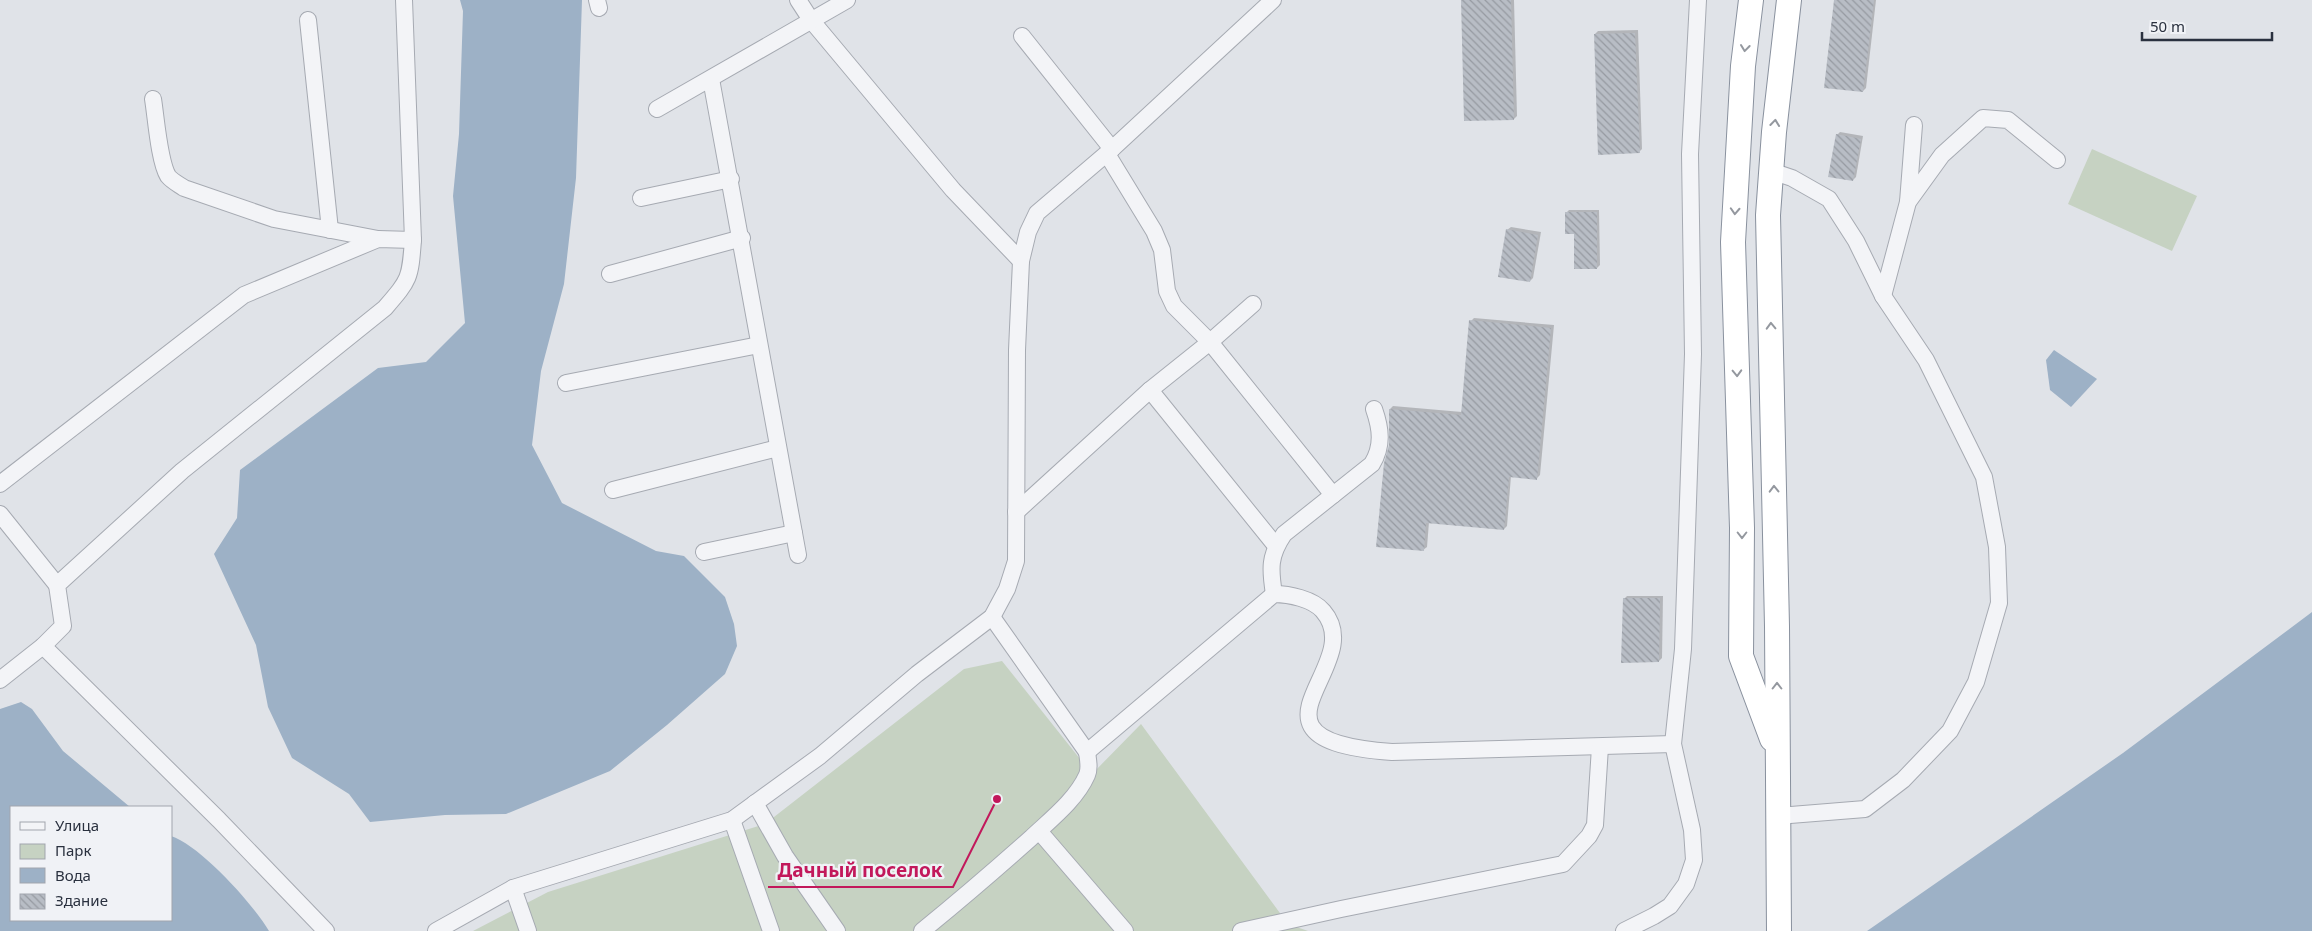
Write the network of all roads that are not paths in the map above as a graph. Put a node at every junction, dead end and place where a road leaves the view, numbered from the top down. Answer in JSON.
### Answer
{"nodes":[{"id":1,"x":404,"y":0,"type":"edge"},
{"id":2,"x":798,"y":0,"type":"edge"},
{"id":3,"x":847,"y":0,"type":"edge"},
{"id":4,"x":1273,"y":0,"type":"edge"},
{"id":5,"x":1698,"y":0,"type":"edge"},
{"id":6,"x":1751,"y":0,"type":"edge"},
{"id":7,"x":1789,"y":0,"type":"edge"},
{"id":8,"x":308,"y":20,"type":"dead end"},
{"id":9,"x":812,"y":20,"type":"junction"},
{"id":10,"x":1022,"y":36,"type":"dead end"},
{"id":11,"x":711,"y":79,"type":"junction"},
{"id":12,"x":153,"y":99,"type":"dead end"},
{"id":13,"x":657,"y":109,"type":"dead end"},
{"id":14,"x":1914,"y":124,"type":"dead end"},
{"id":15,"x":1109,"y":152,"type":"junction"},
{"id":16,"x":2057,"y":160,"type":"dead end"},
{"id":17,"x":1771,"y":171,"type":"junction"},
{"id":18,"x":731,"y":178,"type":"junction"},
{"id":19,"x":641,"y":198,"type":"dead end"},
{"id":20,"x":1908,"y":202,"type":"junction"},
{"id":21,"x":330,"y":230,"type":"junction"},
{"id":22,"x":742,"y":238,"type":"junction"},
{"id":23,"x":378,"y":239,"type":"junction"},
{"id":24,"x":413,"y":240,"type":"junction"},
{"id":25,"x":1021,"y":262,"type":"junction"},
{"id":26,"x":610,"y":274,"type":"dead end"},
{"id":27,"x":1883,"y":296,"type":"junction"},
{"id":28,"x":1253,"y":304,"type":"dead end"},
{"id":29,"x":1210,"y":342,"type":"junction"},
{"id":30,"x":759,"y":345,"type":"junction"},
{"id":31,"x":566,"y":383,"type":"dead end"},
{"id":32,"x":1150,"y":390,"type":"junction"},
{"id":33,"x":1374,"y":409,"type":"dead end"},
{"id":34,"x":778,"y":448,"type":"junction"},
{"id":35,"x":0,"y":484,"type":"edge"},
{"id":36,"x":613,"y":490,"type":"dead end"},
{"id":37,"x":1333,"y":495,"type":"junction"},
{"id":38,"x":1016,"y":512,"type":"junction"},
{"id":39,"x":0,"y":514,"type":"edge"},
{"id":40,"x":794,"y":533,"type":"junction"},
{"id":41,"x":1276,"y":546,"type":"junction"},
{"id":42,"x":704,"y":552,"type":"dead end"},
{"id":43,"x":798,"y":555,"type":"dead end"},
{"id":44,"x":57,"y":585,"type":"junction"},
{"id":45,"x":1274,"y":594,"type":"junction"},
{"id":46,"x":992,"y":617,"type":"junction"},
{"id":47,"x":43,"y":646,"type":"junction"},
{"id":48,"x":0,"y":680,"type":"edge"},
{"id":49,"x":1673,"y":744,"type":"junction"},
{"id":50,"x":1600,"y":746,"type":"junction"},
{"id":51,"x":1087,"y":752,"type":"junction"},
{"id":52,"x":1777,"y":752,"type":"junction"},
{"id":53,"x":755,"y":803,"type":"junction"},
{"id":54,"x":1777,"y":816,"type":"junction"},
{"id":55,"x":732,"y":820,"type":"junction"},
{"id":56,"x":1039,"y":831,"type":"junction"},
{"id":57,"x":513,"y":888,"type":"junction"},
{"id":58,"x":930,"y":928,"type":"edge"},
{"id":59,"x":1247,"y":930,"type":"edge"},
{"id":60,"x":326,"y":931,"type":"edge"},
{"id":61,"x":436,"y":931,"type":"edge"},
{"id":62,"x":528,"y":931,"type":"edge"},
{"id":63,"x":772,"y":931,"type":"edge"},
{"id":64,"x":837,"y":931,"type":"edge"},
{"id":65,"x":1125,"y":931,"type":"edge"},
{"id":66,"x":1624,"y":931,"type":"edge"},
{"id":67,"x":1779,"y":931,"type":"edge"}],
"edges":[{"from":1,"to":24,"type":"street"},
{"from":2,"to":9,"type":"street"},
{"from":3,"to":9,"type":"street"},
{"from":4,"to":15,"type":"street"},
{"from":5,"to":49,"type":"street"},
{"from":6,"to":52,"type":"highway","one_way":true},
{"from":17,"to":7,"type":"highway","one_way":true},
{"from":8,"to":21,"type":"street"},
{"from":9,"to":11,"type":"street"},
{"from":9,"to":25,"type":"street"},
{"from":10,"to":15,"type":"street"},
{"from":11,"to":13,"type":"street"},
{"from":11,"to":18,"type":"street"},
{"from":12,"to":21,"type":"street"},
{"from":14,"to":20,"type":"street"},
{"from":15,"to":25,"type":"street"},
{"from":15,"to":29,"type":"street"},
{"from":16,"to":20,"type":"street"},
{"from":17,"to":27,"type":"street"},
{"from":52,"to":17,"type":"highway","one_way":true},
{"from":18,"to":19,"type":"street"},
{"from":18,"to":22,"type":"street"},
{"from":20,"to":27,"type":"street"},
{"from":21,"to":23,"type":"street"},
{"from":22,"to":26,"type":"street"},
{"from":22,"to":30,"type":"street"},
{"from":23,"to":24,"type":"street"},
{"from":23,"to":35,"type":"street"},
{"from":24,"to":44,"type":"street"},
{"from":25,"to":38,"type":"street"},
{"from":27,"to":54,"type":"street"},
{"from":28,"to":29,"type":"street"},
{"from":29,"to":32,"type":"street"},
{"from":29,"to":37,"type":"street"},
{"from":30,"to":31,"type":"street"},
{"from":30,"to":34,"type":"street"},
{"from":32,"to":38,"type":"street"},
{"from":32,"to":41,"type":"street"},
{"from":33,"to":37,"type":"street"},
{"from":34,"to":36,"type":"street"},
{"from":34,"to":40,"type":"street"},
{"from":37,"to":41,"type":"street"},
{"from":38,"to":46,"type":"street"},
{"from":39,"to":44,"type":"street"},
{"from":40,"to":42,"type":"street"},
{"from":40,"to":43,"type":"street"},
{"from":41,"to":45,"type":"street"},
{"from":44,"to":47,"type":"street"},
{"from":45,"to":50,"type":"street"},
{"from":45,"to":51,"type":"street"},
{"from":46,"to":51,"type":"street"},
{"from":46,"to":53,"type":"street"},
{"from":47,"to":48,"type":"street"},
{"from":47,"to":60,"type":"street"},
{"from":49,"to":50,"type":"street"},
{"from":49,"to":66,"type":"street"},
{"from":50,"to":59,"type":"street"},
{"from":51,"to":56,"type":"street"},
{"from":52,"to":54,"type":"highway"},
{"from":53,"to":55,"type":"street"},
{"from":53,"to":64,"type":"street"},
{"from":54,"to":67,"type":"highway"},
{"from":55,"to":57,"type":"street"},
{"from":55,"to":63,"type":"street"},
{"from":56,"to":58,"type":"street"},
{"from":56,"to":65,"type":"street"},
{"from":57,"to":61,"type":"street"},
{"from":57,"to":62,"type":"street"}]}
